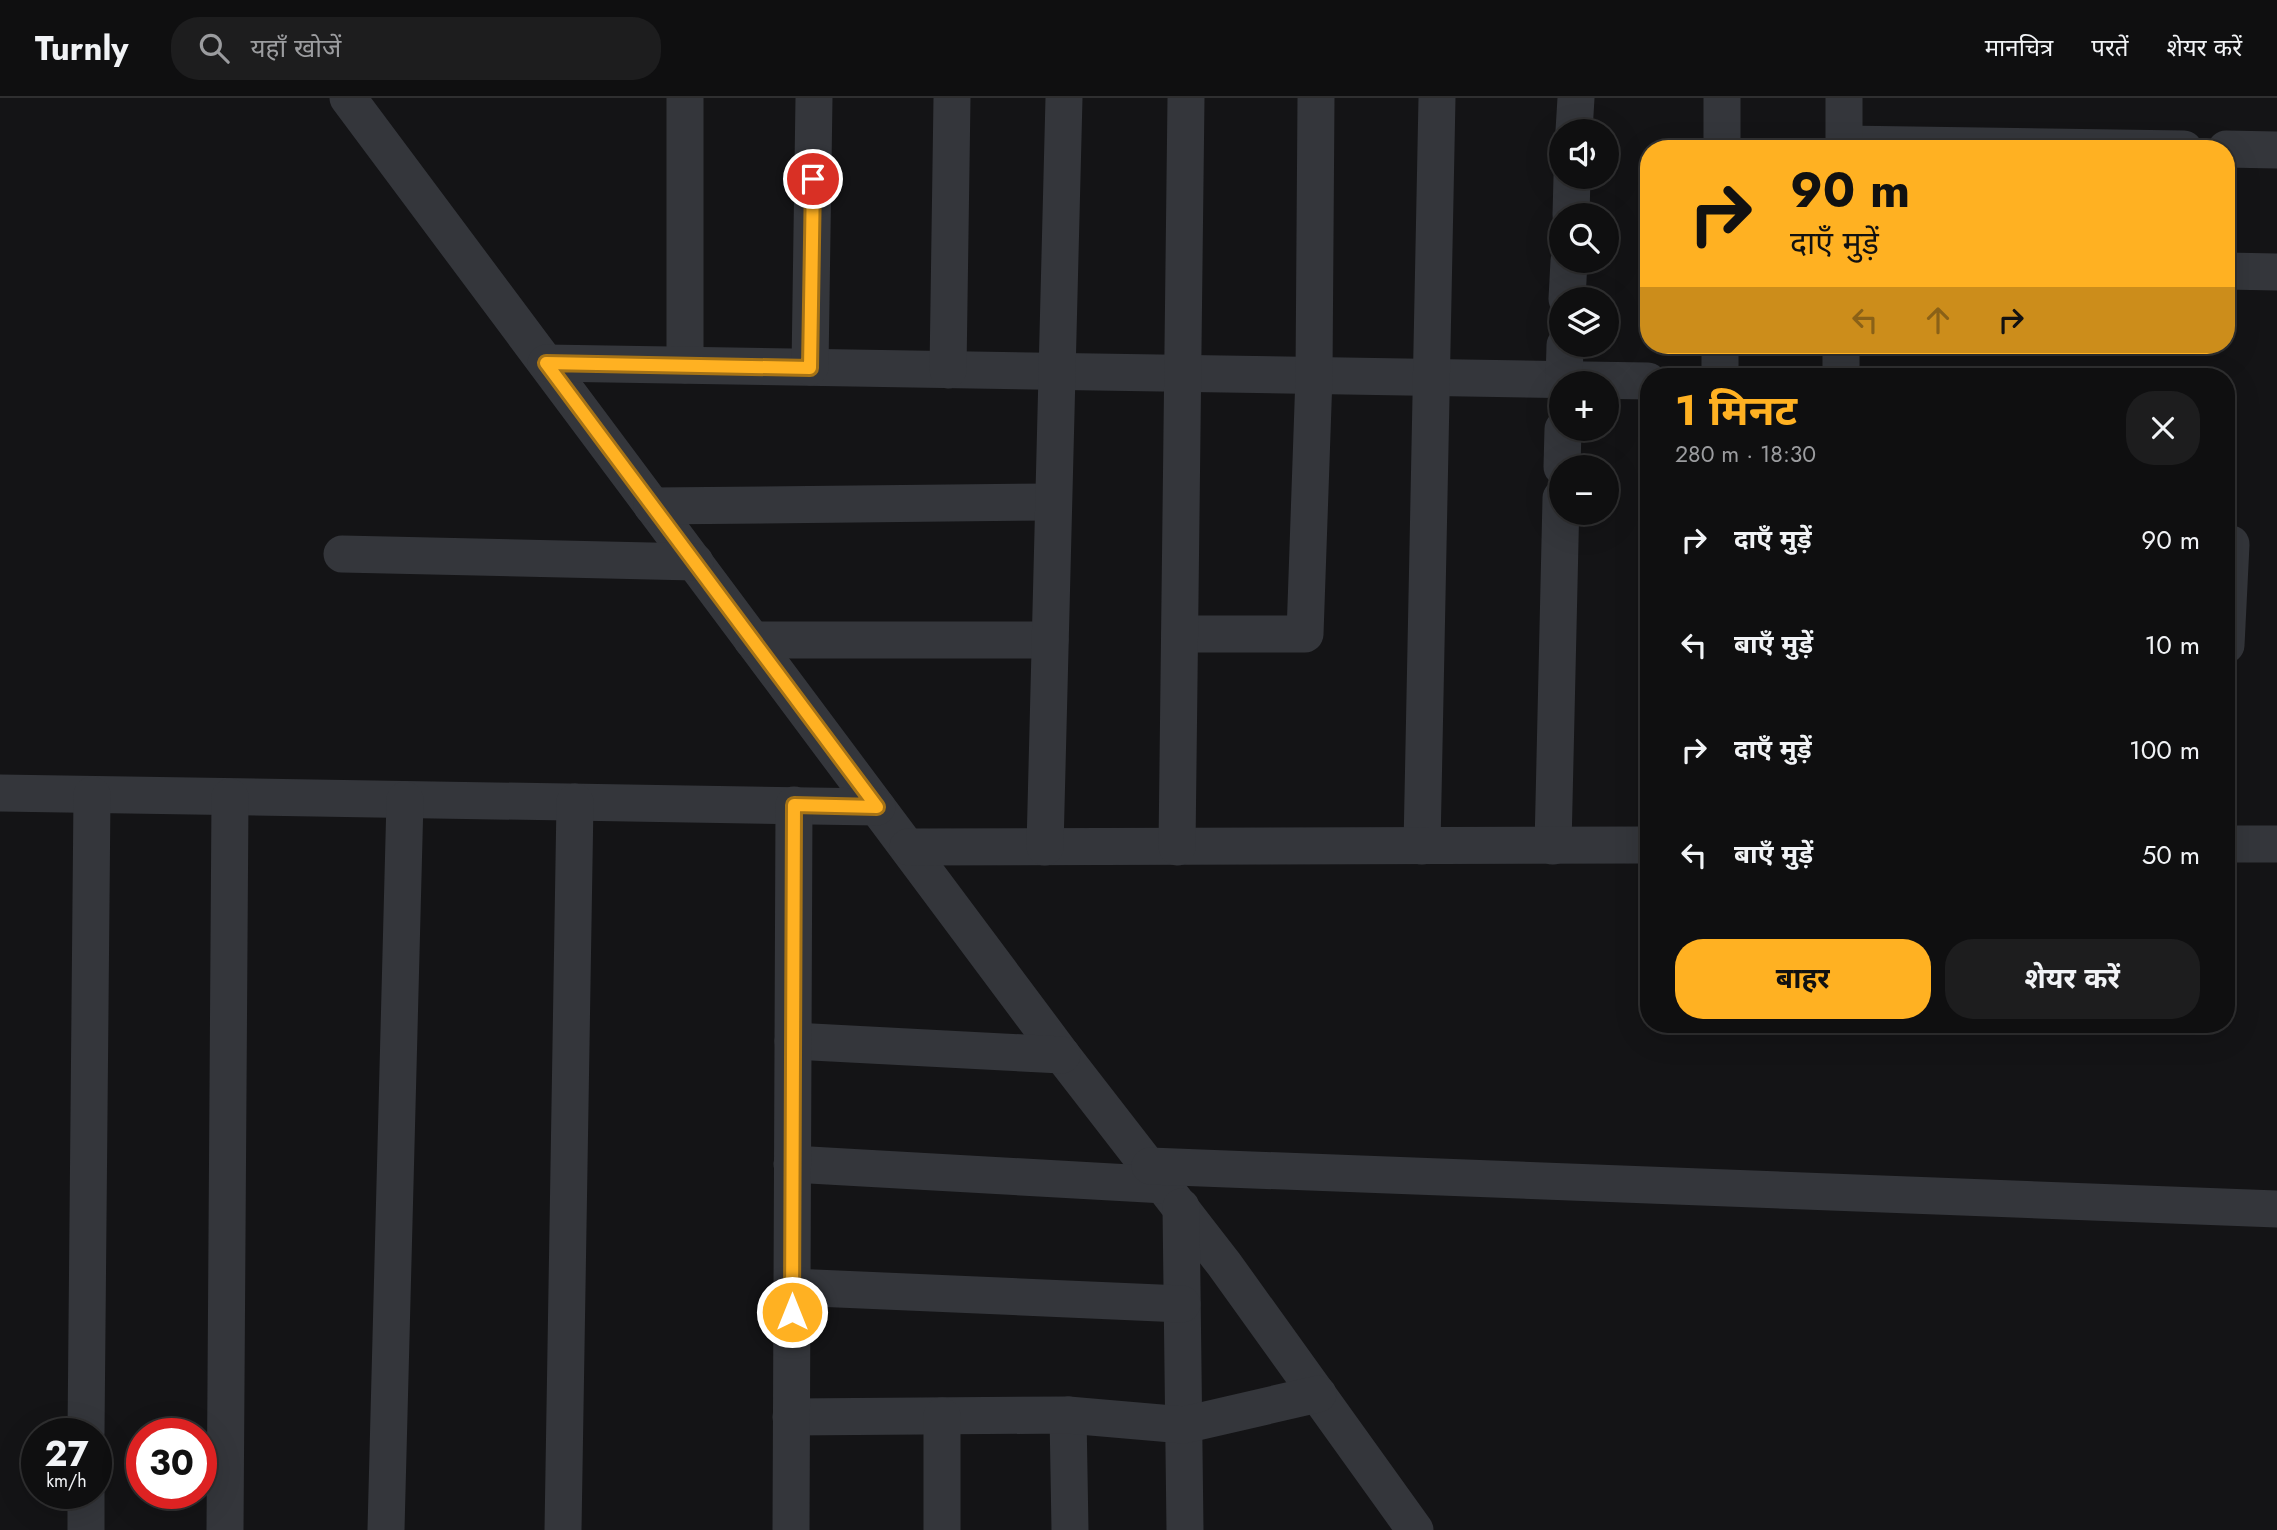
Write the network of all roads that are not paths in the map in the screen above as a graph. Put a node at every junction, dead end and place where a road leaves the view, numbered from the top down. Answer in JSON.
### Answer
{"nodes":[{"id":1,"x":348,"y":98,"type":"edge"},
{"id":2,"x":685,"y":98,"type":"edge"},
{"id":3,"x":814,"y":98,"type":"edge"},
{"id":4,"x":951,"y":98,"type":"edge"},
{"id":5,"x":1064,"y":98,"type":"edge"},
{"id":6,"x":1186,"y":98,"type":"edge"},
{"id":7,"x":1316,"y":98,"type":"edge"},
{"id":8,"x":1437,"y":98,"type":"edge"},
{"id":9,"x":1576,"y":98,"type":"edge"},
{"id":10,"x":1722,"y":98,"type":"edge"},
{"id":11,"x":1844,"y":98,"type":"edge"},
{"id":12,"x":1575,"y":119,"type":"edge"},
{"id":13,"x":1721,"y":140,"type":"edge"},
{"id":14,"x":1844,"y":140,"type":"edge"},
{"id":15,"x":2235,"y":149,"type":"edge"},
{"id":16,"x":2277,"y":150,"type":"edge"},
{"id":17,"x":2235,"y":271,"type":"edge"},
{"id":18,"x":2277,"y":272,"type":"edge"},
{"id":19,"x":546,"y":363,"type":"junction"},
{"id":20,"x":685,"y":365,"type":"junction"},
{"id":21,"x":810,"y":368,"type":"junction"},
{"id":22,"x":1564,"y":369,"type":"edge"},
{"id":23,"x":948,"y":370,"type":"junction"},
{"id":24,"x":1056,"y":372,"type":"junction"},
{"id":25,"x":1182,"y":374,"type":"junction"},
{"id":26,"x":1314,"y":376,"type":"junction"},
{"id":27,"x":1432,"y":378,"type":"junction"},
{"id":28,"x":1640,"y":381,"type":"edge"},
{"id":29,"x":1053,"y":502,"type":"junction"},
{"id":30,"x":652,"y":506,"type":"junction"},
{"id":31,"x":1560,"y":525,"type":"edge"},
{"id":32,"x":342,"y":554,"type":"dead end"},
{"id":33,"x":695,"y":562,"type":"junction"},
{"id":34,"x":1180,"y":634,"type":"junction"},
{"id":35,"x":752,"y":640,"type":"junction"},
{"id":36,"x":1050,"y":640,"type":"junction"},
{"id":37,"x":0,"y":793,"type":"edge"},
{"id":38,"x":92,"y":795,"type":"junction"},
{"id":39,"x":230,"y":797,"type":"junction"},
{"id":40,"x":405,"y":800,"type":"junction"},
{"id":41,"x":575,"y":802,"type":"junction"},
{"id":42,"x":794,"y":805,"type":"junction"},
{"id":43,"x":877,"y":807,"type":"junction"},
{"id":44,"x":2235,"y":844,"type":"edge"},
{"id":45,"x":2277,"y":844,"type":"edge"},
{"id":46,"x":1640,"y":845,"type":"edge"},
{"id":47,"x":1177,"y":846,"type":"junction"},
{"id":48,"x":1422,"y":846,"type":"junction"},
{"id":49,"x":1553,"y":846,"type":"junction"},
{"id":50,"x":1045,"y":847,"type":"junction"},
{"id":51,"x":908,"y":848,"type":"junction"},
{"id":52,"x":793,"y":1041,"type":"junction"},
{"id":53,"x":1062,"y":1055,"type":"junction"},
{"id":54,"x":792,"y":1164,"type":"junction"},
{"id":55,"x":1165,"y":1186,"type":"junction"},
{"id":56,"x":2277,"y":1209,"type":"edge"},
{"id":57,"x":792,"y":1287,"type":"junction"},
{"id":58,"x":1182,"y":1304,"type":"junction"},
{"id":59,"x":1318,"y":1394,"type":"junction"},
{"id":60,"x":1068,"y":1415,"type":"junction"},
{"id":61,"x":942,"y":1416,"type":"junction"},
{"id":62,"x":791,"y":1417,"type":"junction"},
{"id":63,"x":86,"y":1418,"type":"edge"},
{"id":64,"x":1184,"y":1425,"type":"junction"},
{"id":65,"x":86,"y":1509,"type":"edge"},
{"id":66,"x":86,"y":1530,"type":"edge"},
{"id":67,"x":225,"y":1530,"type":"edge"},
{"id":68,"x":386,"y":1530,"type":"edge"},
{"id":69,"x":563,"y":1530,"type":"edge"},
{"id":70,"x":791,"y":1530,"type":"edge"},
{"id":71,"x":942,"y":1530,"type":"edge"},
{"id":72,"x":1070,"y":1530,"type":"edge"},
{"id":73,"x":1185,"y":1530,"type":"edge"},
{"id":74,"x":1415,"y":1530,"type":"edge"}],
"edges":[{"from":1,"to":19,"type":"street"},
{"from":2,"to":20,"type":"street"},
{"from":3,"to":21,"type":"street"},
{"from":4,"to":23,"type":"street"},
{"from":5,"to":24,"type":"street"},
{"from":6,"to":25,"type":"street"},
{"from":7,"to":26,"type":"street"},
{"from":8,"to":27,"type":"street"},
{"from":9,"to":12,"type":"street"},
{"from":10,"to":13,"type":"street"},
{"from":11,"to":14,"type":"street"},
{"from":15,"to":16,"type":"street"},
{"from":17,"to":18,"type":"street"},
{"from":19,"to":20,"type":"street"},
{"from":19,"to":30,"type":"street"},
{"from":20,"to":21,"type":"street"},
{"from":21,"to":23,"type":"street"},
{"from":22,"to":27,"type":"street"},
{"from":22,"to":28,"type":"street"},
{"from":23,"to":24,"type":"street"},
{"from":24,"to":25,"type":"street"},
{"from":24,"to":29,"type":"street"},
{"from":25,"to":26,"type":"street"},
{"from":25,"to":34,"type":"street"},
{"from":26,"to":27,"type":"street"},
{"from":26,"to":34,"type":"street"},
{"from":27,"to":48,"type":"street"},
{"from":29,"to":30,"type":"street"},
{"from":29,"to":36,"type":"street"},
{"from":30,"to":33,"type":"street"},
{"from":31,"to":49,"type":"street"},
{"from":32,"to":33,"type":"street"},
{"from":33,"to":35,"type":"street"},
{"from":34,"to":47,"type":"street"},
{"from":35,"to":36,"type":"street"},
{"from":35,"to":43,"type":"street"},
{"from":36,"to":50,"type":"street"},
{"from":37,"to":38,"type":"street"},
{"from":38,"to":39,"type":"street"},
{"from":38,"to":63,"type":"street"},
{"from":39,"to":40,"type":"street"},
{"from":39,"to":67,"type":"street"},
{"from":40,"to":41,"type":"street"},
{"from":40,"to":68,"type":"street"},
{"from":41,"to":42,"type":"street"},
{"from":41,"to":69,"type":"street"},
{"from":42,"to":43,"type":"street"},
{"from":42,"to":52,"type":"street"},
{"from":43,"to":51,"type":"street"},
{"from":44,"to":45,"type":"street"},
{"from":46,"to":49,"type":"street"},
{"from":47,"to":48,"type":"street"},
{"from":47,"to":50,"type":"street"},
{"from":48,"to":49,"type":"street"},
{"from":50,"to":51,"type":"street"},
{"from":51,"to":53,"type":"street"},
{"from":52,"to":53,"type":"street"},
{"from":52,"to":54,"type":"street"},
{"from":53,"to":55,"type":"street"},
{"from":54,"to":55,"type":"street"},
{"from":54,"to":57,"type":"street"},
{"from":55,"to":56,"type":"street"},
{"from":55,"to":58,"type":"street"},
{"from":55,"to":59,"type":"street"},
{"from":57,"to":58,"type":"street"},
{"from":57,"to":62,"type":"street"},
{"from":58,"to":64,"type":"street"},
{"from":59,"to":64,"type":"street"},
{"from":59,"to":74,"type":"street"},
{"from":60,"to":61,"type":"street"},
{"from":60,"to":64,"type":"street"},
{"from":60,"to":72,"type":"street"},
{"from":61,"to":62,"type":"street"},
{"from":61,"to":71,"type":"street"},
{"from":62,"to":70,"type":"street"},
{"from":64,"to":73,"type":"street"},
{"from":65,"to":66,"type":"street"}]}
